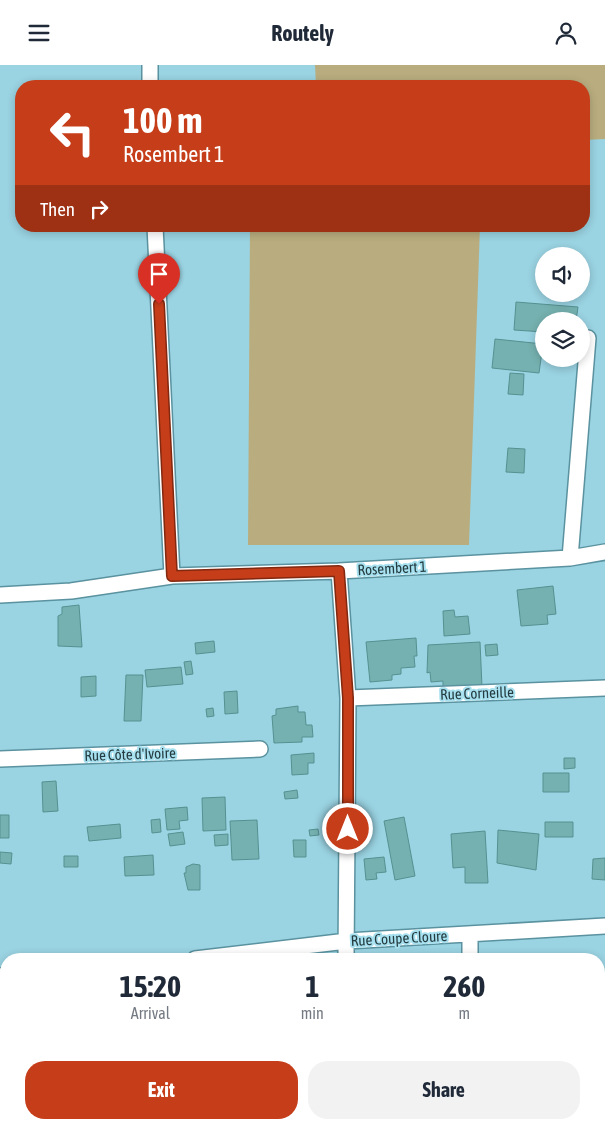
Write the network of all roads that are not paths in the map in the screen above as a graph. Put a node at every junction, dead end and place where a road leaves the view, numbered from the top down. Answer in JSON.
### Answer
{"nodes":[{"id":1,"x":150,"y":65,"type":"edge"},
{"id":2,"x":150,"y":80,"type":"edge"},
{"id":3,"x":155,"y":232,"type":"edge"},
{"id":4,"x":586,"y":367,"type":"edge"},
{"id":5,"x":605,"y":552,"type":"edge"},
{"id":6,"x":570,"y":558,"type":"junction"},
{"id":7,"x":339,"y":571,"type":"junction"},
{"id":8,"x":172,"y":576,"type":"junction"},
{"id":9,"x":0,"y":595,"type":"edge"},
{"id":10,"x":605,"y":688,"type":"edge"},
{"id":11,"x":348,"y":698,"type":"junction"},
{"id":12,"x":260,"y":749,"type":"dead end"},
{"id":13,"x":0,"y":759,"type":"edge"},
{"id":14,"x":605,"y":926,"type":"edge"},
{"id":15,"x":470,"y":934,"type":"junction"},
{"id":16,"x":347,"y":941,"type":"junction"},
{"id":17,"x":286,"y":953,"type":"edge"},
{"id":18,"x":346,"y":953,"type":"edge"},
{"id":19,"x":470,"y":953,"type":"edge"}],
"edges":[{"from":1,"to":2,"type":"street"},
{"from":3,"to":8,"type":"street"},
{"from":4,"to":6,"type":"street"},
{"from":5,"to":6,"type":"street","name":"Rosembert 1"},
{"from":6,"to":7,"type":"street","name":"Rosembert 1"},
{"from":7,"to":8,"type":"street","name":"Rosembert 1"},
{"from":7,"to":11,"type":"street"},
{"from":8,"to":9,"type":"street","name":"Rosembert 1"},
{"from":10,"to":11,"type":"street","name":"Rue Corneille"},
{"from":11,"to":16,"type":"street"},
{"from":12,"to":13,"type":"street","name":"Rue Côte d'Ivoire"},
{"from":14,"to":15,"type":"street","name":"Rue Coupe Cloure"},
{"from":15,"to":16,"type":"street","name":"Rue Coupe Cloure"},
{"from":15,"to":19,"type":"street"},
{"from":16,"to":17,"type":"street","name":"Rue Coupe Cloure"},
{"from":16,"to":18,"type":"street"}]}
